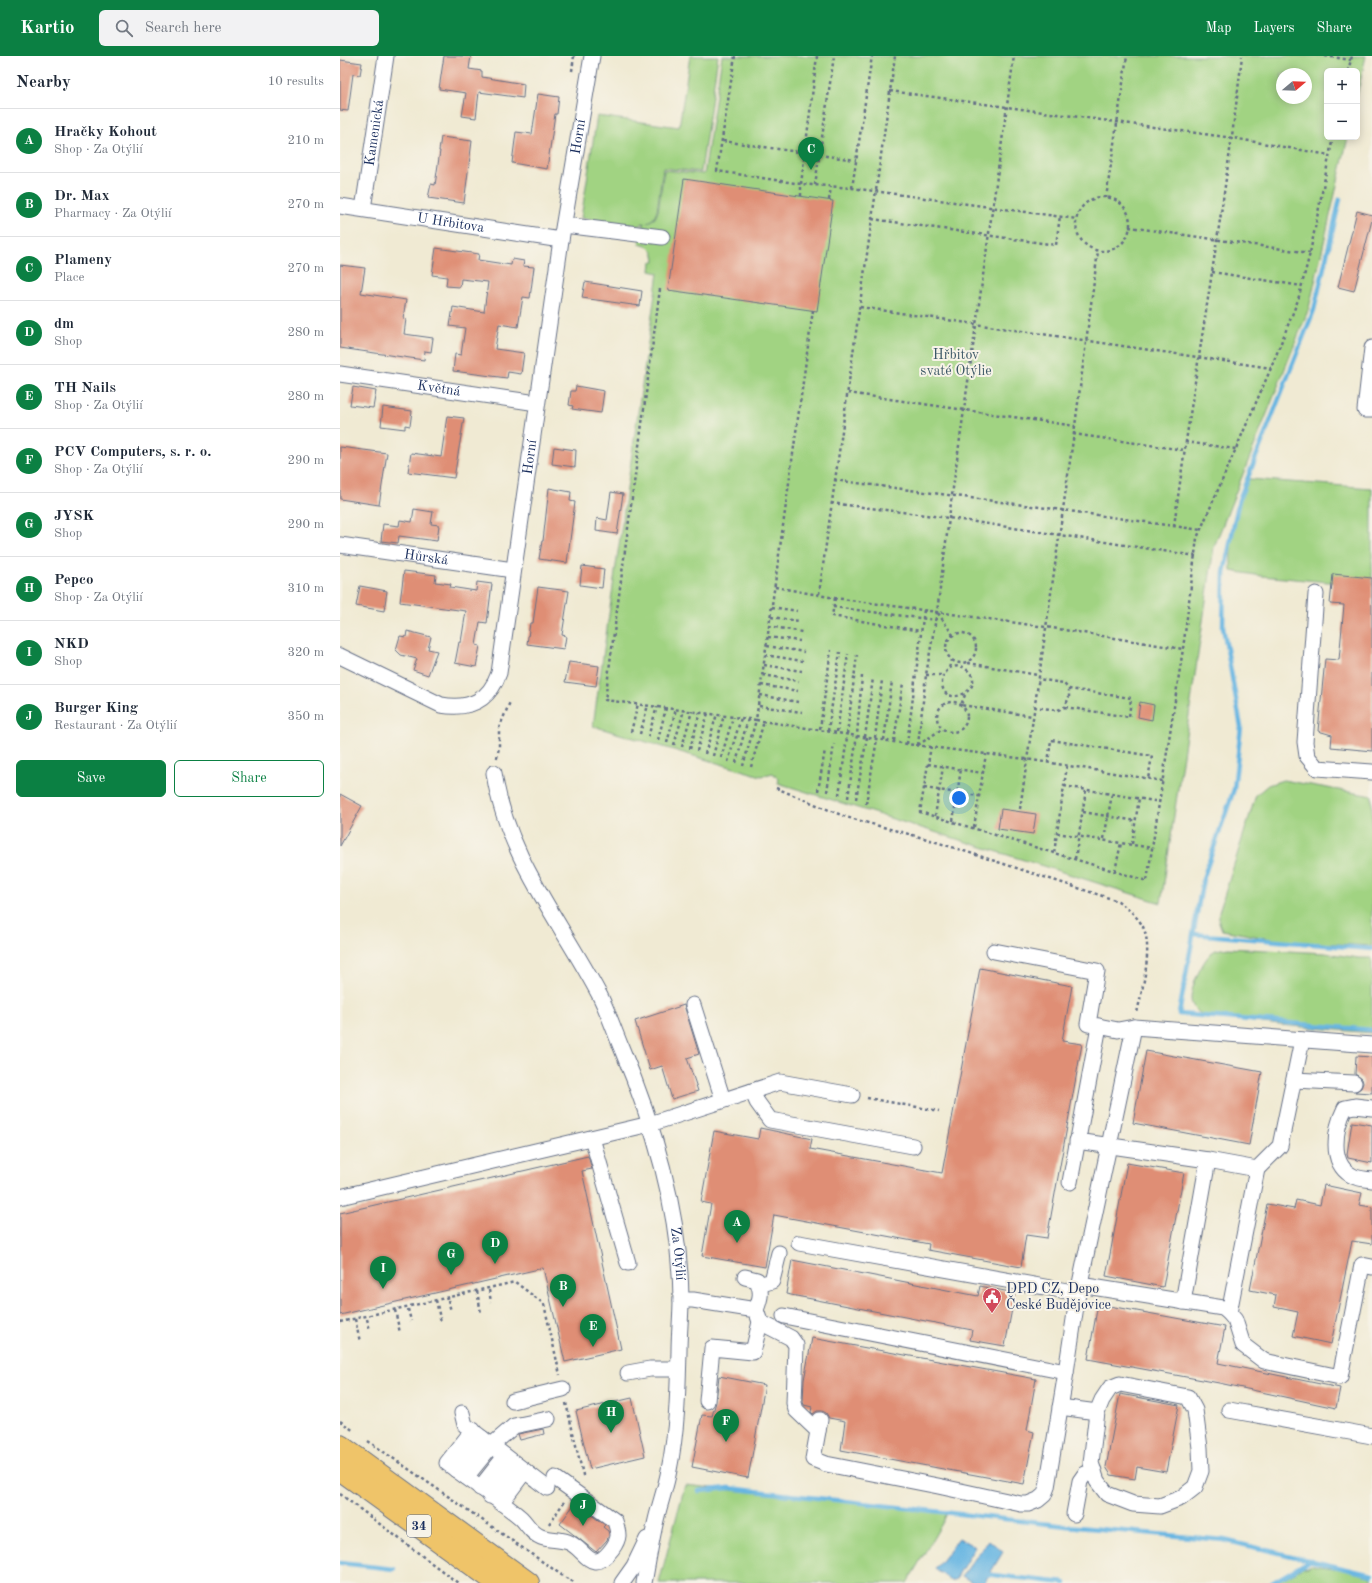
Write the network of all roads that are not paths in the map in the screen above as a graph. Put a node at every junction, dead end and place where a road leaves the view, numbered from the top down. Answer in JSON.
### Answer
{"nodes":[{"id":1,"x":386,"y":56,"type":"edge"},
{"id":2,"x":592,"y":56,"type":"edge"},
{"id":3,"x":340,"y":206,"type":"edge"},
{"id":4,"x":363,"y":209,"type":"junction"},
{"id":5,"x":564,"y":225,"type":"junction"},
{"id":6,"x":662,"y":237,"type":"dead end"},
{"id":7,"x":561,"y":240,"type":"junction"},
{"id":8,"x":1372,"y":348,"type":"edge"},
{"id":9,"x":1371,"y":365,"type":"edge"},
{"id":10,"x":340,"y":374,"type":"edge"},
{"id":11,"x":537,"y":403,"type":"junction"},
{"id":12,"x":1372,"y":410,"type":"edge"},
{"id":13,"x":340,"y":546,"type":"edge"},
{"id":14,"x":513,"y":570,"type":"junction"},
{"id":15,"x":1316,"y":594,"type":"dead end"},
{"id":16,"x":340,"y":656,"type":"edge"},
{"id":17,"x":1372,"y":772,"type":"edge"},
{"id":18,"x":494,"y":773,"type":"road end"},
{"id":19,"x":994,"y":951,"type":"dead end"},
{"id":20,"x":693,"y":1005,"type":"dead end"},
{"id":21,"x":1099,"y":1026,"type":"junction"},
{"id":22,"x":1134,"y":1027,"type":"junction"},
{"id":23,"x":1302,"y":1040,"type":"junction"},
{"id":24,"x":1372,"y":1045,"type":"edge"},
{"id":25,"x":1294,"y":1080,"type":"junction"},
{"id":26,"x":1354,"y":1083,"type":"dead end"},
{"id":27,"x":752,"y":1091,"type":"junction"},
{"id":28,"x":852,"y":1095,"type":"road end"},
{"id":29,"x":723,"y":1100,"type":"junction"},
{"id":30,"x":1372,"y":1108,"type":"edge"},
{"id":31,"x":650,"y":1124,"type":"junction"},
{"id":32,"x":592,"y":1138,"type":"junction"},
{"id":33,"x":1077,"y":1141,"type":"junction"},
{"id":34,"x":913,"y":1146,"type":"dead end"},
{"id":35,"x":1109,"y":1146,"type":"junction"},
{"id":36,"x":1208,"y":1160,"type":"junction"},
{"id":37,"x":1257,"y":1169,"type":"junction"},
{"id":38,"x":1372,"y":1180,"type":"edge"},
{"id":39,"x":1070,"y":1182,"type":"dead end"},
{"id":40,"x":340,"y":1196,"type":"edge"},
{"id":41,"x":799,"y":1243,"type":"dead end"},
{"id":42,"x":779,"y":1253,"type":"dead end"},
{"id":43,"x":628,"y":1262,"type":"dead end"},
{"id":44,"x":1372,"y":1267,"type":"edge"},
{"id":45,"x":745,"y":1277,"type":"dead end"},
{"id":46,"x":759,"y":1285,"type":"junction"},
{"id":47,"x":1079,"y":1289,"type":"junction"},
{"id":48,"x":681,"y":1300,"type":"junction"},
{"id":49,"x":1183,"y":1302,"type":"junction"},
{"id":50,"x":1230,"y":1313,"type":"junction"},
{"id":51,"x":758,"y":1316,"type":"junction"},
{"id":52,"x":784,"y":1316,"type":"dead end"},
{"id":53,"x":678,"y":1369,"type":"junction"},
{"id":54,"x":1066,"y":1372,"type":"junction"},
{"id":55,"x":628,"y":1373,"type":"dead end"},
{"id":56,"x":563,"y":1389,"type":"road end"},
{"id":57,"x":512,"y":1401,"type":"dead end"},
{"id":58,"x":707,"y":1401,"type":"dead end"},
{"id":59,"x":1060,"y":1407,"type":"junction"},
{"id":60,"x":1229,"y":1410,"type":"dead end"},
{"id":61,"x":1097,"y":1412,"type":"junction"},
{"id":62,"x":462,"y":1413,"type":"dead end"},
{"id":63,"x":549,"y":1423,"type":"dead end"},
{"id":64,"x":1372,"y":1436,"type":"edge"},
{"id":65,"x":482,"y":1438,"type":"junction"},
{"id":66,"x":340,"y":1446,"type":"edge"},
{"id":67,"x":515,"y":1463,"type":"junction"},
{"id":68,"x":340,"y":1469,"type":"edge"},
{"id":69,"x":1094,"y":1470,"type":"junction"},
{"id":70,"x":461,"y":1474,"type":"junction"},
{"id":71,"x":491,"y":1496,"type":"junction"},
{"id":72,"x":1074,"y":1514,"type":"dead end"},
{"id":73,"x":656,"y":1522,"type":"junction"},
{"id":74,"x":498,"y":1583,"type":"edge"},
{"id":75,"x":528,"y":1583,"type":"edge"},
{"id":76,"x":622,"y":1583,"type":"edge"},
{"id":77,"x":644,"y":1583,"type":"edge"}],
"edges":[{"from":1,"to":4,"type":"street","name":"Kamenická"},
{"from":2,"to":5,"type":"street","name":"Horní"},
{"from":3,"to":4,"type":"street","name":"U Hřbitova"},
{"from":4,"to":7,"type":"street","name":"U Hřbitova"},
{"from":5,"to":6,"type":"street"},
{"from":5,"to":7,"type":"street","name":"Horní"},
{"from":7,"to":11,"type":"street","name":"Horní"},
{"from":8,"to":9,"type":"street"},
{"from":9,"to":12,"type":"street"},
{"from":10,"to":11,"type":"street","name":"Květná"},
{"from":11,"to":14,"type":"street","name":"Horní"},
{"from":13,"to":14,"type":"street","name":"Hůrská"},
{"from":14,"to":16,"type":"street","name":"Horní"},
{"from":15,"to":17,"type":"street"},
{"from":18,"to":31,"type":"street","name":"Za Otýlií"},
{"from":19,"to":21,"type":"street"},
{"from":20,"to":29,"type":"street"},
{"from":21,"to":22,"type":"street"},
{"from":21,"to":33,"type":"street"},
{"from":22,"to":23,"type":"street"},
{"from":22,"to":35,"type":"street"},
{"from":23,"to":24,"type":"street"},
{"from":23,"to":25,"type":"street"},
{"from":25,"to":26,"type":"street"},
{"from":25,"to":37,"type":"street"},
{"from":27,"to":28,"type":"street"},
{"from":27,"to":29,"type":"street"},
{"from":27,"to":34,"type":"street"},
{"from":29,"to":31,"type":"street"},
{"from":30,"to":38,"type":"street"},
{"from":31,"to":32,"type":"street"},
{"from":31,"to":48,"type":"street","name":"Za Otýlií"},
{"from":32,"to":40,"type":"street"},
{"from":32,"to":43,"type":"street"},
{"from":33,"to":35,"type":"street"},
{"from":33,"to":39,"type":"street"},
{"from":35,"to":36,"type":"street"},
{"from":35,"to":47,"type":"street"},
{"from":36,"to":37,"type":"street"},
{"from":36,"to":49,"type":"street"},
{"from":37,"to":50,"type":"street"},
{"from":41,"to":47,"type":"street"},
{"from":42,"to":46,"type":"street"},
{"from":44,"to":50,"type":"street"},
{"from":45,"to":46,"type":"street"},
{"from":46,"to":51,"type":"street"},
{"from":47,"to":49,"type":"street"},
{"from":47,"to":54,"type":"street"},
{"from":48,"to":51,"type":"street"},
{"from":48,"to":53,"type":"street","name":"Za Otýlií"},
{"from":49,"to":50,"type":"street"},
{"from":51,"to":58,"type":"street"},
{"from":51,"to":59,"type":"street"},
{"from":52,"to":54,"type":"street"},
{"from":53,"to":55,"type":"street"},
{"from":53,"to":73,"type":"street","name":"Za Otýlií"},
{"from":54,"to":59,"type":"street"},
{"from":56,"to":57,"type":"street"},
{"from":59,"to":61,"type":"street"},
{"from":60,"to":64,"type":"street"},
{"from":61,"to":69,"type":"street"},
{"from":61,"to":69,"type":"street"},
{"from":62,"to":65,"type":"street"},
{"from":63,"to":65,"type":"street"},
{"from":65,"to":67,"type":"street"},
{"from":65,"to":70,"type":"street"},
{"from":65,"to":70,"type":"street"},
{"from":66,"to":75,"type":"highway","number":"34"},
{"from":67,"to":71,"type":"street"},
{"from":67,"to":71,"type":"street"},
{"from":67,"to":71,"type":"street"},
{"from":68,"to":74,"type":"highway","number":"34"},
{"from":69,"to":72,"type":"street"},
{"from":70,"to":71,"type":"street"},
{"from":73,"to":76,"type":"street","name":"Za Otýlií"},
{"from":73,"to":77,"type":"street","name":"Za Otýlií"}]}
